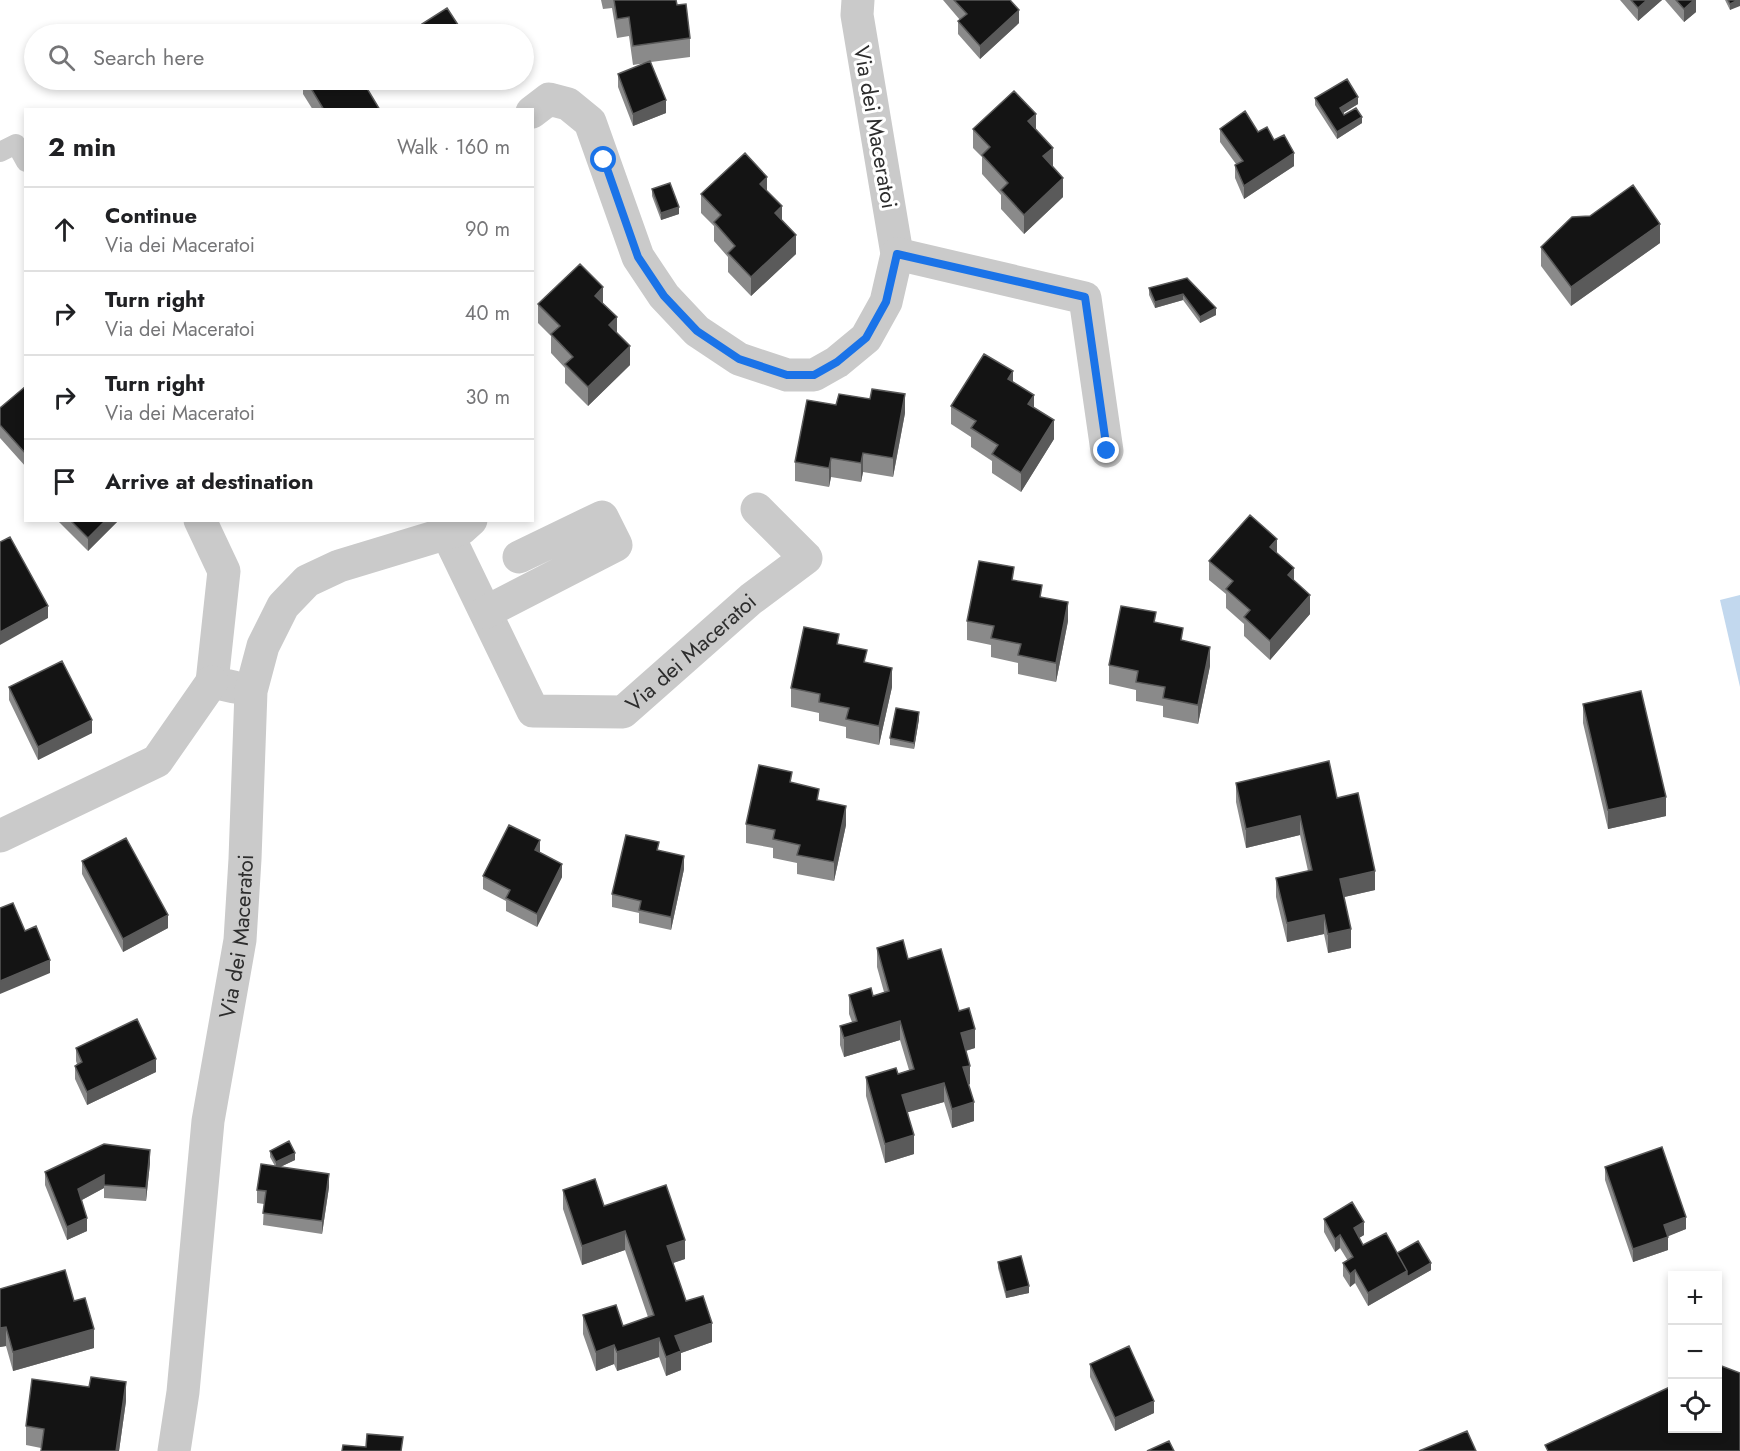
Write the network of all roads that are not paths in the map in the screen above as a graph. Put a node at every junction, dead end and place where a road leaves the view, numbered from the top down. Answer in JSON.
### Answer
{"nodes":[{"id":1,"x":858,"y":0,"type":"edge"},
{"id":2,"x":534,"y":110,"type":"edge"},
{"id":3,"x":0,"y":152,"type":"edge"},
{"id":4,"x":24,"y":158,"type":"edge"},
{"id":5,"x":897,"y":254,"type":"junction"},
{"id":6,"x":1107,"y":451,"type":"dead end"},
{"id":7,"x":757,"y":508,"type":"dead end"},
{"id":8,"x":201,"y":522,"type":"edge"},
{"id":9,"x":459,"y":527,"type":"edge"},
{"id":10,"x":519,"y":557,"type":"dead end"},
{"id":11,"x":486,"y":612,"type":"junction"},
{"id":12,"x":212,"y":682,"type":"junction"},
{"id":13,"x":251,"y":691,"type":"junction"},
{"id":14,"x":0,"y":836,"type":"edge"},
{"id":15,"x":174,"y":1451,"type":"edge"}],
"edges":[{"from":1,"to":5,"type":"street","name":"Via dei Maceratoi"},
{"from":2,"to":5,"type":"street","name":"Via dei Maceratoi"},
{"from":3,"to":4,"type":"lane"},
{"from":5,"to":6,"type":"street"},
{"from":7,"to":11,"type":"street","name":"Via dei Maceratoi"},
{"from":8,"to":12,"type":"street"},
{"from":9,"to":11,"type":"street","name":"Via dei Maceratoi"},
{"from":9,"to":13,"type":"street","name":"Via dei Maceratoi"},
{"from":10,"to":11,"type":"street"},
{"from":12,"to":13,"type":"street"},
{"from":12,"to":14,"type":"street"},
{"from":13,"to":15,"type":"street","name":"Via dei Maceratoi"}]}
